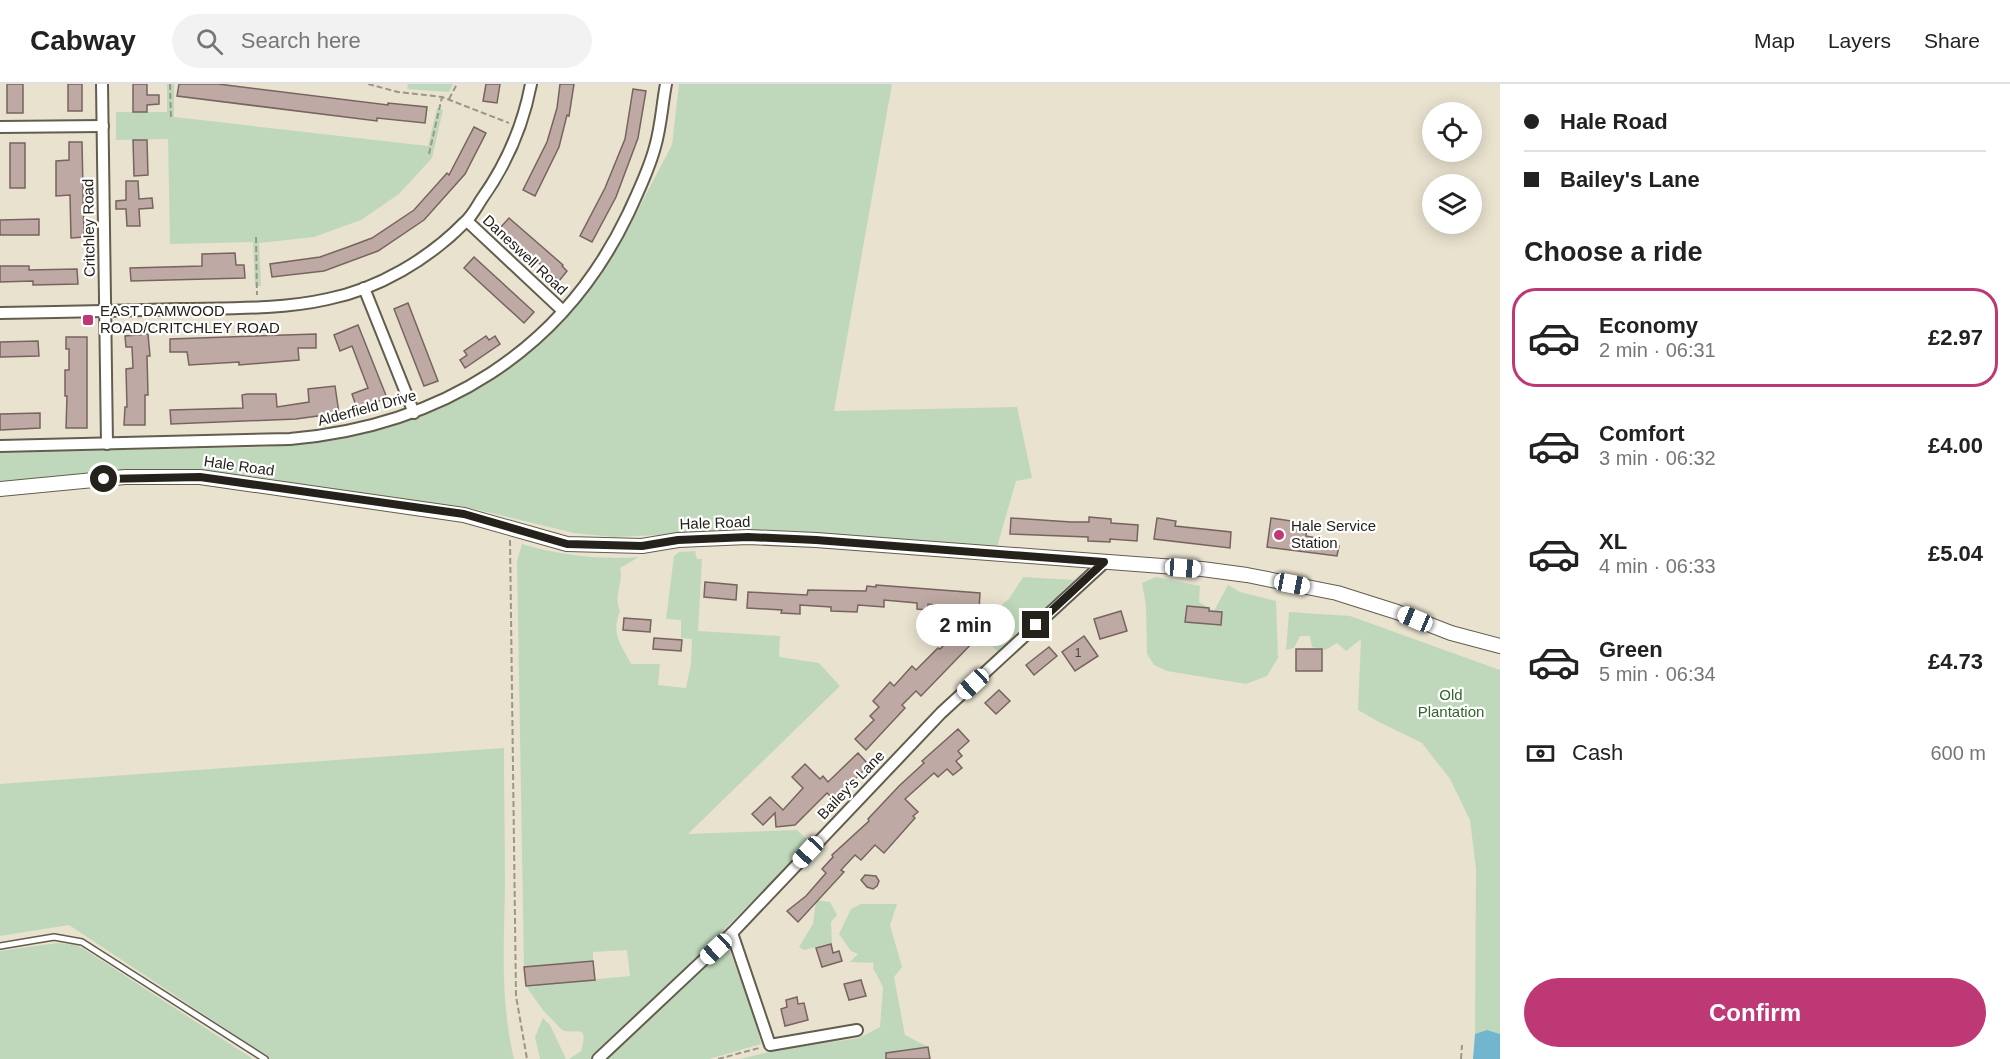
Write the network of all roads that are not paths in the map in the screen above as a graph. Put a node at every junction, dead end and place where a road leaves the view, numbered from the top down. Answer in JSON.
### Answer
{"nodes":[{"id":1,"x":102,"y":84,"type":"edge"},
{"id":2,"x":531,"y":84,"type":"edge"},
{"id":3,"x":666,"y":84,"type":"edge"},
{"id":4,"x":103,"y":126,"type":"junction"},
{"id":5,"x":0,"y":127,"type":"edge"},
{"id":6,"x":467,"y":221,"type":"junction"},
{"id":7,"x":364,"y":288,"type":"junction"},
{"id":8,"x":105,"y":311,"type":"junction"},
{"id":9,"x":564,"y":311,"type":"junction"},
{"id":10,"x":0,"y":313,"type":"edge"},
{"id":11,"x":414,"y":413,"type":"junction"},
{"id":12,"x":107,"y":444,"type":"junction"},
{"id":13,"x":0,"y":446,"type":"edge"},
{"id":14,"x":0,"y":489,"type":"edge"},
{"id":15,"x":1104,"y":562,"type":"junction"},
{"id":16,"x":1500,"y":646,"type":"edge"},
{"id":17,"x":732,"y":933,"type":"junction"},
{"id":18,"x":0,"y":946,"type":"edge"},
{"id":19,"x":857,"y":1030,"type":"dead end"},
{"id":20,"x":265,"y":1059,"type":"edge"},
{"id":21,"x":598,"y":1059,"type":"edge"}],
"edges":[{"from":1,"to":4,"type":"street","name":"Critchley Road"},
{"from":2,"to":6,"type":"street"},
{"from":3,"to":9,"type":"street","name":"Alderfield Drive"},
{"from":4,"to":5,"type":"street"},
{"from":4,"to":8,"type":"street","name":"Critchley Road"},
{"from":6,"to":7,"type":"street"},
{"from":6,"to":9,"type":"street","name":"Daneswell Road"},
{"from":7,"to":8,"type":"street"},
{"from":7,"to":11,"type":"street"},
{"from":8,"to":10,"type":"street"},
{"from":8,"to":12,"type":"street","name":"Critchley Road"},
{"from":9,"to":11,"type":"street","name":"Alderfield Drive"},
{"from":11,"to":12,"type":"street","name":"Alderfield Drive"},
{"from":12,"to":13,"type":"street","name":"Alderfield Drive"},
{"from":14,"to":15,"type":"street","name":"Hale Road"},
{"from":15,"to":16,"type":"street","name":"Hale Road"},
{"from":15,"to":17,"type":"street","name":"Bailey's Lane"},
{"from":17,"to":19,"type":"street"},
{"from":17,"to":21,"type":"street","name":"Bailey's Lane"},
{"from":18,"to":20,"type":"lane"}]}
